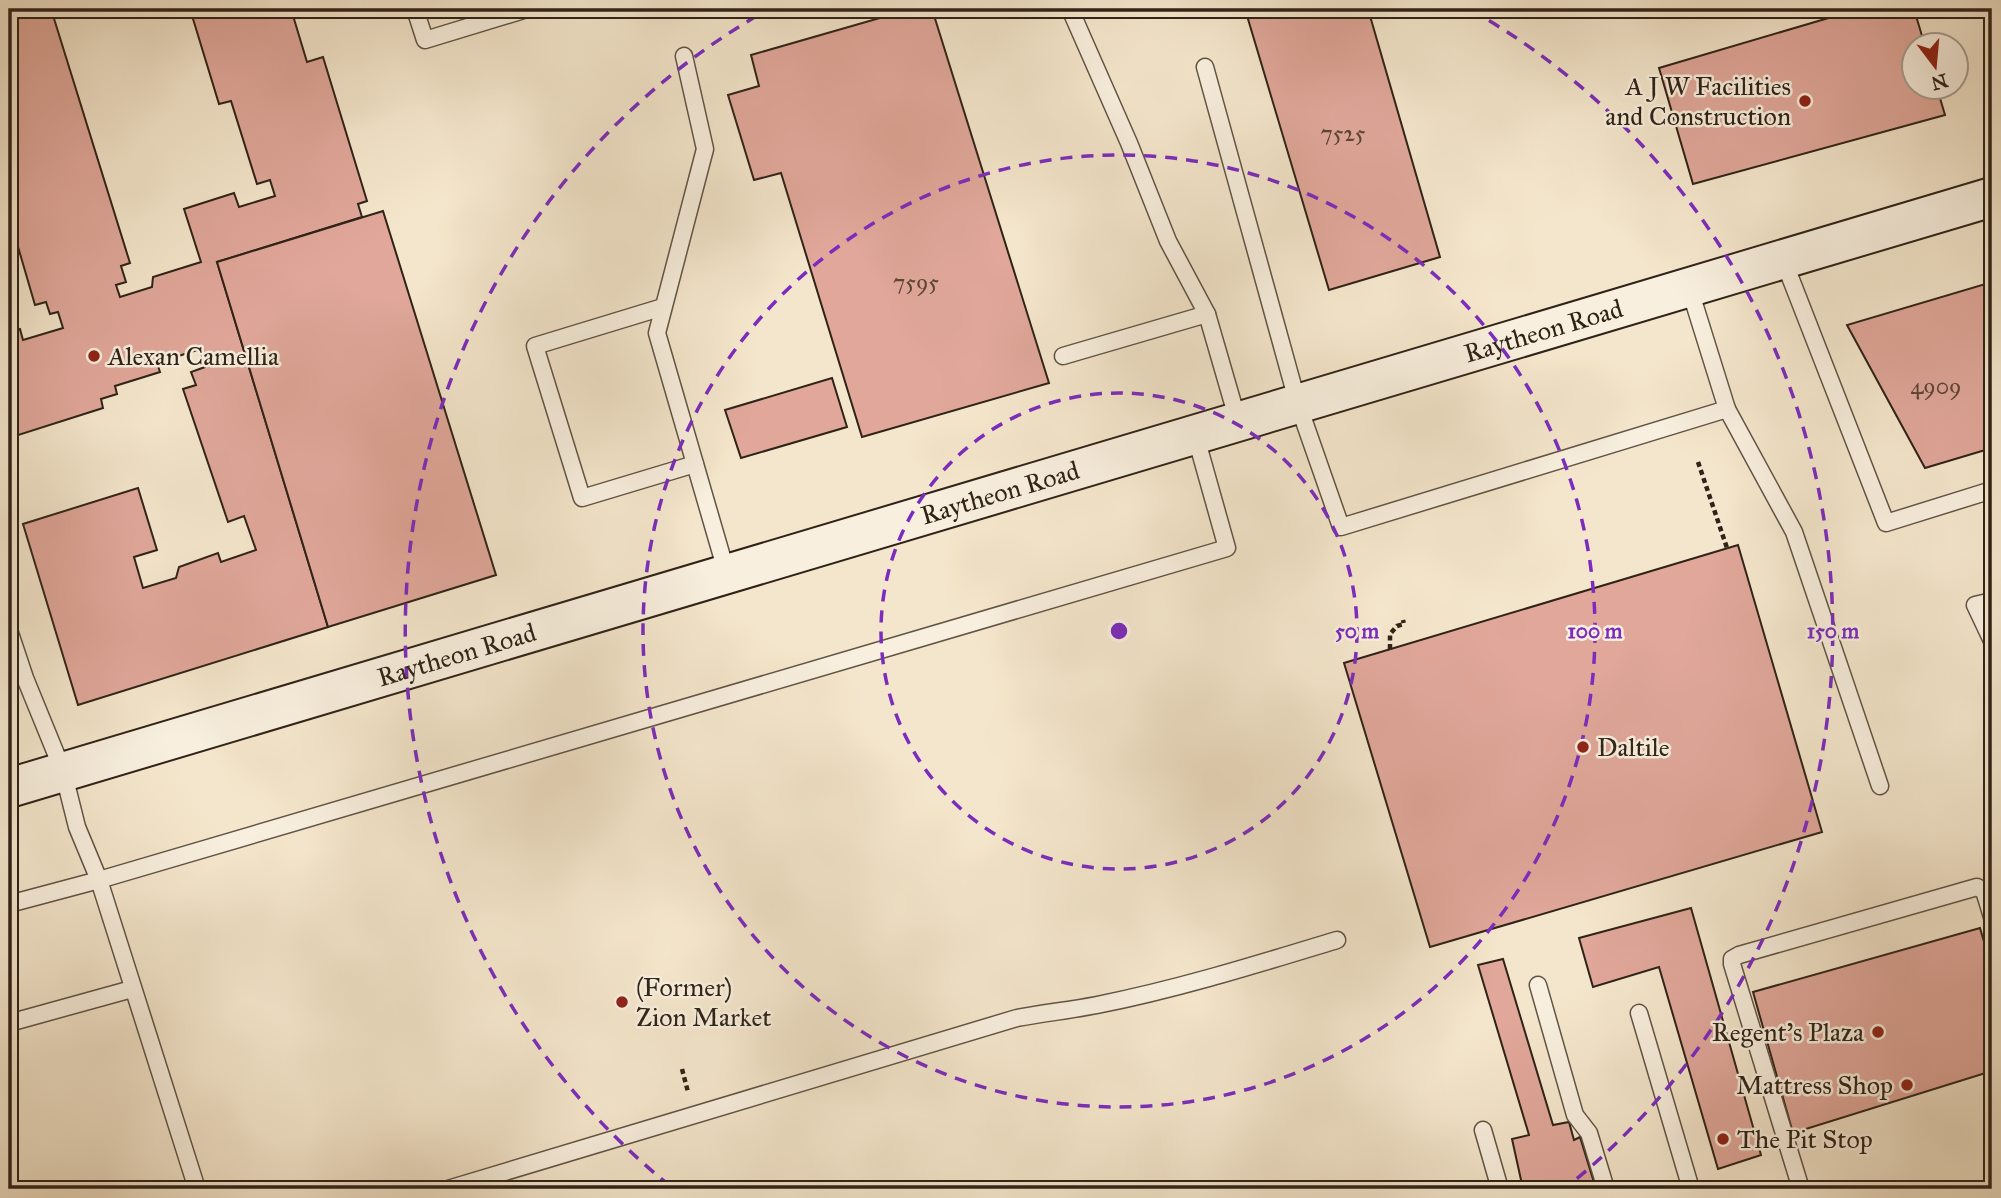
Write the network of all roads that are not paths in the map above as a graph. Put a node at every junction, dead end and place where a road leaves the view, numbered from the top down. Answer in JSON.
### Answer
{"nodes":[{"id":1,"x":415,"y":9,"type":"edge"},
{"id":2,"x":527,"y":9,"type":"edge"},
{"id":3,"x":1070,"y":9,"type":"edge"},
{"id":4,"x":684,"y":56,"type":"dead end"},
{"id":5,"x":1205,"y":67,"type":"dead end"},
{"id":6,"x":1992,"y":197,"type":"edge"},
{"id":7,"x":1783,"y":259,"type":"junction"},
{"id":8,"x":1689,"y":287,"type":"junction"},
{"id":9,"x":663,"y":307,"type":"junction"},
{"id":10,"x":1207,"y":314,"type":"junction"},
{"id":11,"x":1063,"y":356,"type":"dead end"},
{"id":12,"x":1298,"y":404,"type":"junction"},
{"id":13,"x":1727,"y":409,"type":"junction"},
{"id":14,"x":1238,"y":421,"type":"junction"},
{"id":15,"x":1195,"y":434,"type":"junction"},
{"id":16,"x":695,"y":464,"type":"junction"},
{"id":17,"x":1992,"y":490,"type":"edge"},
{"id":18,"x":727,"y":574,"type":"junction"},
{"id":19,"x":1992,"y":601,"type":"edge"},
{"id":20,"x":9,"y":630,"type":"edge"},
{"id":21,"x":1992,"y":641,"type":"edge"},
{"id":22,"x":63,"y":771,"type":"junction"},
{"id":23,"x":1881,"y":786,"type":"dead end"},
{"id":24,"x":9,"y":788,"type":"edge"},
{"id":25,"x":99,"y":880,"type":"junction"},
{"id":26,"x":9,"y":905,"type":"edge"},
{"id":27,"x":1992,"y":918,"type":"edge"},
{"id":28,"x":1337,"y":940,"type":"dead end"},
{"id":29,"x":1538,"y":985,"type":"dead end"},
{"id":30,"x":132,"y":989,"type":"junction"},
{"id":31,"x":1639,"y":1013,"type":"dead end"},
{"id":32,"x":9,"y":1023,"type":"edge"},
{"id":33,"x":1483,"y":1130,"type":"dead end"},
{"id":34,"x":197,"y":1189,"type":"edge"},
{"id":35,"x":448,"y":1189,"type":"edge"},
{"id":36,"x":1500,"y":1189,"type":"edge"},
{"id":37,"x":1606,"y":1189,"type":"edge"},
{"id":38,"x":1691,"y":1189,"type":"edge"},
{"id":39,"x":1801,"y":1189,"type":"edge"}],
"edges":[{"from":1,"to":2,"type":"lane"},
{"from":3,"to":10,"type":"lane"},
{"from":4,"to":9,"type":"lane"},
{"from":5,"to":12,"type":"lane"},
{"from":6,"to":7,"type":"street","name":"Raytheon Road"},
{"from":7,"to":8,"type":"street","name":"Raytheon Road"},
{"from":7,"to":17,"type":"lane"},
{"from":8,"to":12,"type":"street","name":"Raytheon Road"},
{"from":8,"to":13,"type":"lane"},
{"from":9,"to":16,"type":"lane"},
{"from":9,"to":16,"type":"lane"},
{"from":10,"to":11,"type":"lane"},
{"from":10,"to":14,"type":"lane"},
{"from":12,"to":13,"type":"lane"},
{"from":12,"to":14,"type":"street","name":"Raytheon Road"},
{"from":13,"to":23,"type":"lane"},
{"from":14,"to":15,"type":"street","name":"Raytheon Road"},
{"from":15,"to":18,"type":"street","name":"Raytheon Road"},
{"from":15,"to":25,"type":"lane"},
{"from":16,"to":18,"type":"lane"},
{"from":18,"to":22,"type":"street","name":"Raytheon Road"},
{"from":19,"to":21,"type":"lane"},
{"from":20,"to":22,"type":"lane"},
{"from":22,"to":24,"type":"street","name":"Raytheon Road"},
{"from":22,"to":25,"type":"lane"},
{"from":25,"to":26,"type":"lane"},
{"from":25,"to":30,"type":"lane"},
{"from":27,"to":39,"type":"lane"},
{"from":28,"to":35,"type":"lane"},
{"from":29,"to":37,"type":"lane"},
{"from":30,"to":32,"type":"lane"},
{"from":30,"to":34,"type":"lane"},
{"from":31,"to":38,"type":"lane"},
{"from":33,"to":36,"type":"lane"}]}
